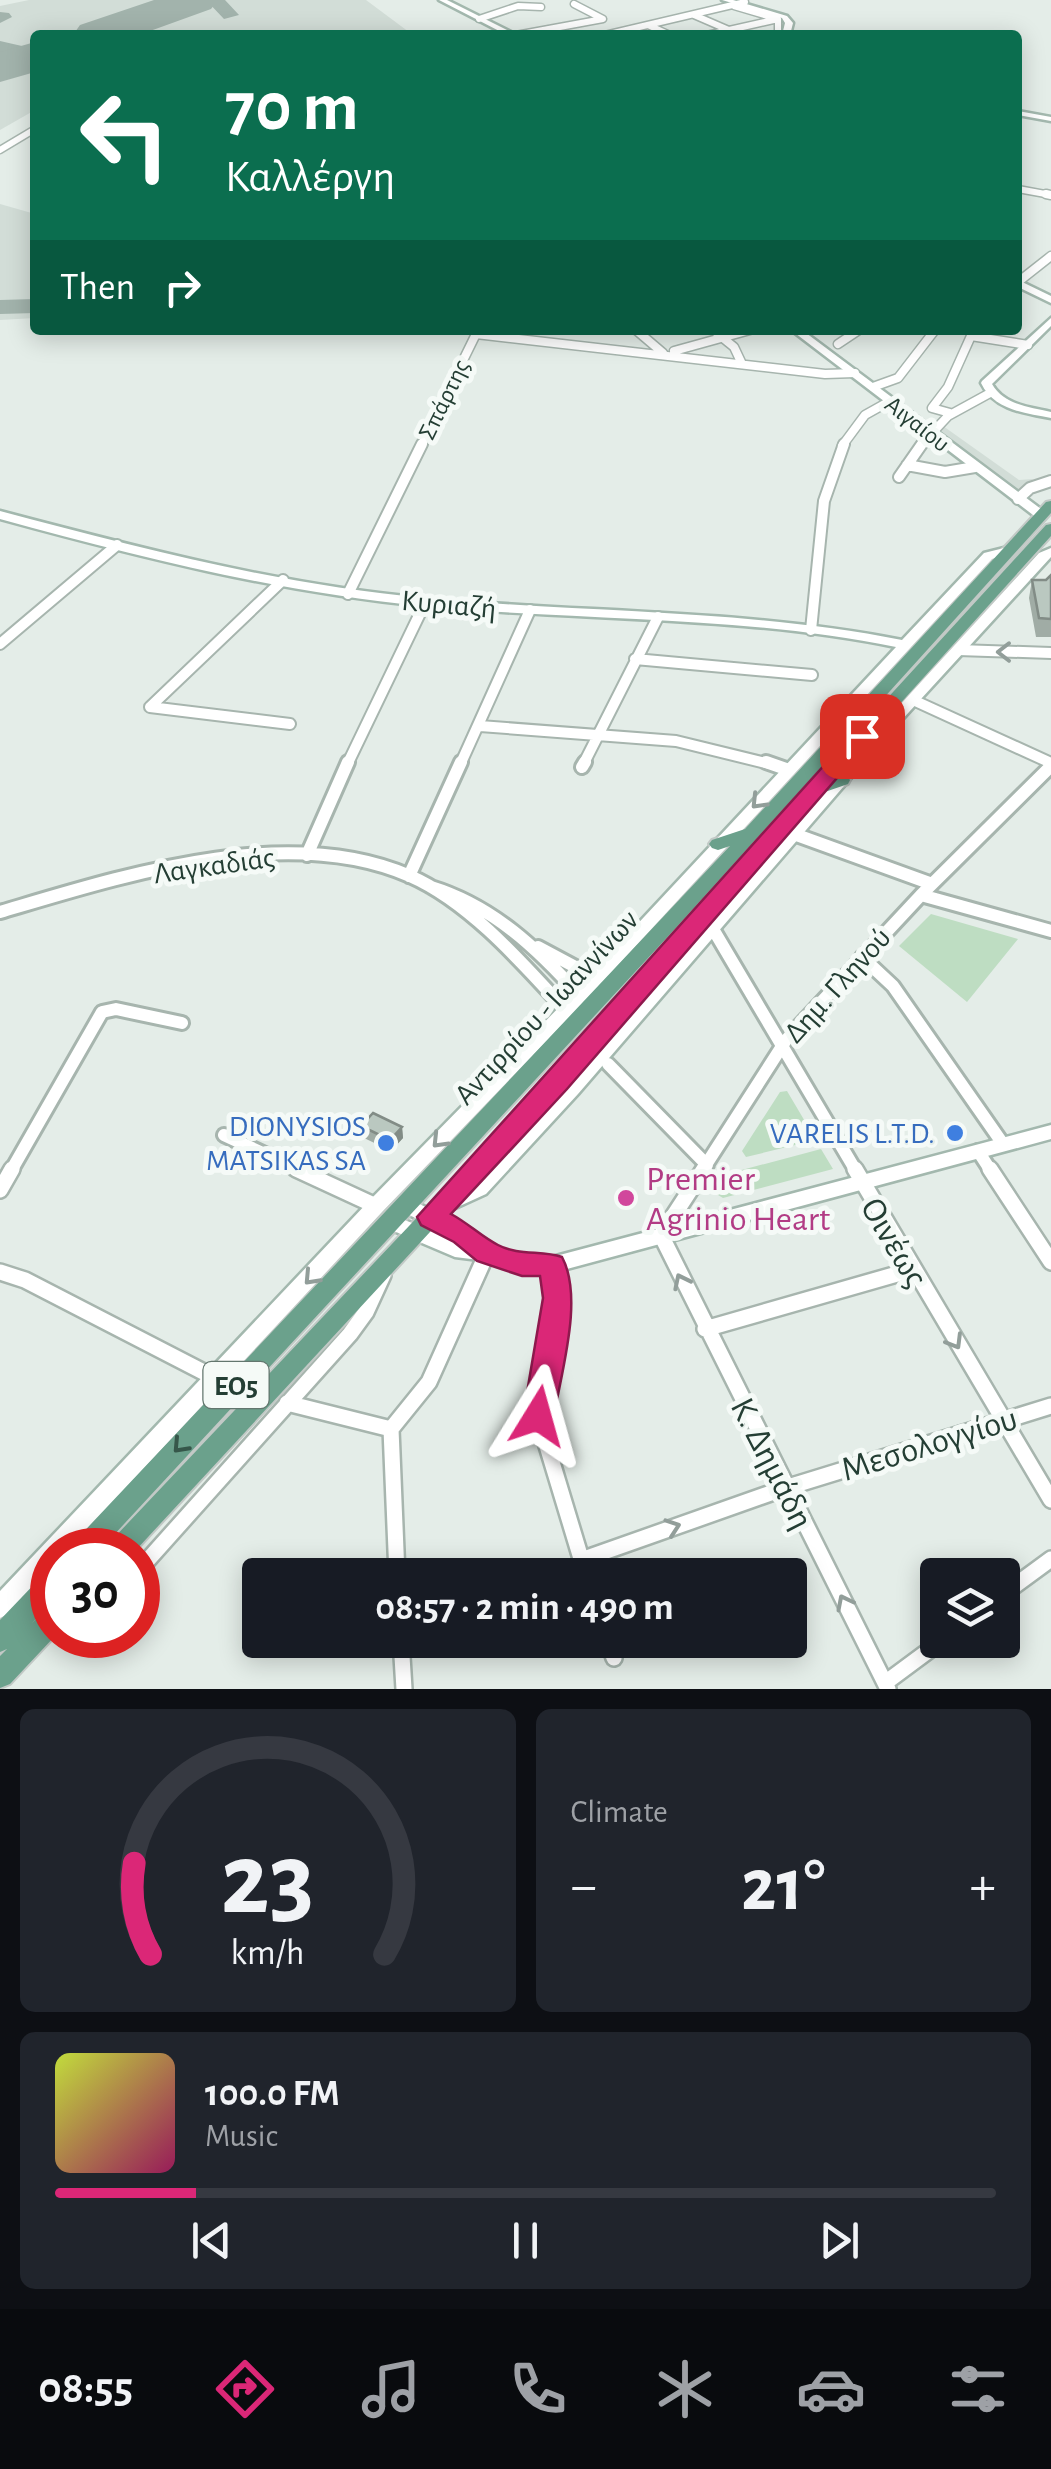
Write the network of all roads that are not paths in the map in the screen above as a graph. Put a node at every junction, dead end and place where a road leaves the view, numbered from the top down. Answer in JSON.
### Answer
{"nodes":[{"id":1,"x":442,"y":0,"type":"edge"},
{"id":2,"x":725,"y":0,"type":"edge"},
{"id":3,"x":739,"y":3,"type":"edge"},
{"id":4,"x":574,"y":4,"type":"dead end"},
{"id":5,"x":541,"y":7,"type":"dead end"},
{"id":6,"x":694,"y":15,"type":"junction"},
{"id":7,"x":479,"y":18,"type":"junction"},
{"id":8,"x":778,"y":20,"type":"junction"},
{"id":9,"x":648,"y":26,"type":"junction"},
{"id":10,"x":504,"y":30,"type":"edge"},
{"id":11,"x":541,"y":30,"type":"edge"},
{"id":12,"x":629,"y":30,"type":"edge"},
{"id":13,"x":658,"y":30,"type":"edge"},
{"id":14,"x":730,"y":30,"type":"joint"},
{"id":15,"x":780,"y":30,"type":"edge"},
{"id":16,"x":787,"y":30,"type":"edge"},
{"id":17,"x":796,"y":30,"type":"edge"},
{"id":18,"x":1022,"y":116,"type":"edge"},
{"id":19,"x":1051,"y":121,"type":"edge"},
{"id":20,"x":30,"y":132,"type":"edge"},
{"id":21,"x":0,"y":150,"type":"edge"},
{"id":22,"x":1022,"y":190,"type":"edge"},
{"id":23,"x":1051,"y":195,"type":"edge"},
{"id":24,"x":1051,"y":256,"type":"edge"},
{"id":25,"x":1022,"y":280,"type":"edge"},
{"id":26,"x":1022,"y":285,"type":"edge"},
{"id":27,"x":1051,"y":300,"type":"edge"},
{"id":28,"x":1051,"y":321,"type":"edge"},
{"id":29,"x":642,"y":335,"type":"edge"},
{"id":30,"x":720,"y":335,"type":"edge"},
{"id":31,"x":734,"y":335,"type":"edge"},
{"id":32,"x":803,"y":335,"type":"edge"},
{"id":33,"x":852,"y":335,"type":"edge"},
{"id":34,"x":931,"y":335,"type":"edge"},
{"id":35,"x":724,"y":338,"type":"junction"},
{"id":36,"x":838,"y":344,"type":"dead end"},
{"id":37,"x":1028,"y":344,"type":"junction"},
{"id":38,"x":664,"y":353,"type":"junction"},
{"id":39,"x":742,"y":364,"type":"junction"},
{"id":40,"x":855,"y":374,"type":"junction"},
{"id":41,"x":873,"y":387,"type":"junction"},
{"id":42,"x":990,"y":394,"type":"junction"},
{"id":43,"x":890,"y":401,"type":"junction"},
{"id":44,"x":950,"y":413,"type":"junction"},
{"id":45,"x":1051,"y":415,"type":"edge"},
{"id":46,"x":930,"y":433,"type":"junction"},
{"id":47,"x":908,"y":465,"type":"junction"},
{"id":48,"x":975,"y":467,"type":"junction"},
{"id":49,"x":899,"y":478,"type":"dead end"},
{"id":50,"x":1051,"y":481,"type":"edge"},
{"id":51,"x":1018,"y":498,"type":"junction"},
{"id":52,"x":1046,"y":510,"type":"edge"},
{"id":53,"x":0,"y":516,"type":"edge"},
{"id":54,"x":1051,"y":528,"type":"edge"},
{"id":55,"x":117,"y":545,"type":"junction"},
{"id":56,"x":1051,"y":549,"type":"edge"},
{"id":57,"x":1008,"y":551,"type":"junction"},
{"id":58,"x":1030,"y":553,"type":"junction"},
{"id":59,"x":283,"y":580,"type":"junction"},
{"id":60,"x":348,"y":594,"type":"junction"},
{"id":61,"x":425,"y":603,"type":"junction"},
{"id":62,"x":530,"y":610,"type":"junction"},
{"id":63,"x":658,"y":617,"type":"junction"},
{"id":64,"x":811,"y":630,"type":"junction"},
{"id":65,"x":0,"y":644,"type":"edge"},
{"id":66,"x":906,"y":646,"type":"junction"},
{"id":67,"x":958,"y":650,"type":"junction"},
{"id":68,"x":1051,"y":653,"type":"edge"},
{"id":69,"x":635,"y":659,"type":"junction"},
{"id":70,"x":812,"y":675,"type":"dead end"},
{"id":71,"x":872,"y":680,"type":"junction"},
{"id":72,"x":913,"y":700,"type":"junction"},
{"id":73,"x":879,"y":704,"type":"junction"},
{"id":74,"x":290,"y":724,"type":"dead end"},
{"id":75,"x":480,"y":726,"type":"junction"},
{"id":76,"x":884,"y":732,"type":"junction"},
{"id":77,"x":597,"y":735,"type":"junction"},
{"id":78,"x":1051,"y":764,"type":"edge"},
{"id":79,"x":582,"y":767,"type":"dead end"},
{"id":80,"x":788,"y":770,"type":"junction"},
{"id":81,"x":842,"y":780,"type":"junction"},
{"id":82,"x":814,"y":790,"type":"junction"},
{"id":83,"x":753,"y":833,"type":"junction"},
{"id":84,"x":794,"y":834,"type":"junction"},
{"id":85,"x":718,"y":844,"type":"junction"},
{"id":86,"x":307,"y":855,"type":"junction"},
{"id":87,"x":410,"y":876,"type":"junction"},
{"id":88,"x":932,"y":884,"type":"junction"},
{"id":89,"x":427,"y":886,"type":"junction"},
{"id":90,"x":921,"y":895,"type":"junction"},
{"id":91,"x":664,"y":902,"type":"junction"},
{"id":92,"x":0,"y":912,"type":"edge"},
{"id":93,"x":666,"y":926,"type":"junction"},
{"id":94,"x":712,"y":929,"type":"junction"},
{"id":95,"x":1051,"y":931,"type":"edge"},
{"id":96,"x":518,"y":936,"type":"junction"},
{"id":97,"x":862,"y":957,"type":"junction"},
{"id":98,"x":596,"y":978,"type":"junction"},
{"id":99,"x":580,"y":996,"type":"junction"},
{"id":100,"x":560,"y":1004,"type":"dead end"},
{"id":101,"x":182,"y":1023,"type":"dead end"},
{"id":102,"x":780,"y":1048,"type":"junction"},
{"id":103,"x":608,"y":1064,"type":"dead end"},
{"id":104,"x":1051,"y":1132,"type":"edge"},
{"id":105,"x":224,"y":1135,"type":"dead end"},
{"id":106,"x":1003,"y":1144,"type":"junction"},
{"id":107,"x":978,"y":1150,"type":"junction"},
{"id":108,"x":706,"y":1165,"type":"junction"},
{"id":109,"x":860,"y":1182,"type":"junction"},
{"id":110,"x":0,"y":1190,"type":"edge"},
{"id":111,"x":390,"y":1210,"type":"junction"},
{"id":112,"x":429,"y":1218,"type":"junction"},
{"id":113,"x":661,"y":1235,"type":"junction"},
{"id":114,"x":488,"y":1253,"type":"junction"},
{"id":115,"x":1051,"y":1262,"type":"edge"},
{"id":116,"x":552,"y":1265,"type":"junction"},
{"id":117,"x":386,"y":1266,"type":"junction"},
{"id":118,"x":911,"y":1270,"type":"junction"},
{"id":119,"x":0,"y":1272,"type":"edge"},
{"id":120,"x":705,"y":1330,"type":"junction"},
{"id":121,"x":217,"y":1379,"type":"junction"},
{"id":122,"x":287,"y":1403,"type":"junction"},
{"id":123,"x":1051,"y":1406,"type":"edge"},
{"id":124,"x":1002,"y":1421,"type":"junction"},
{"id":125,"x":390,"y":1429,"type":"junction"},
{"id":126,"x":786,"y":1488,"type":"junction"},
{"id":127,"x":1051,"y":1500,"type":"edge"},
{"id":128,"x":75,"y":1528,"type":"edge"},
{"id":129,"x":104,"y":1528,"type":"edge"},
{"id":130,"x":140,"y":1528,"type":"edge"},
{"id":131,"x":160,"y":1546,"type":"edge"},
{"id":132,"x":397,"y":1558,"type":"edge"},
{"id":133,"x":581,"y":1558,"type":"edge"},
{"id":134,"x":607,"y":1558,"type":"edge"},
{"id":135,"x":1051,"y":1559,"type":"edge"},
{"id":136,"x":30,"y":1575,"type":"edge"},
{"id":137,"x":1020,"y":1582,"type":"edge"},
{"id":138,"x":0,"y":1606,"type":"edge"},
{"id":139,"x":30,"y":1607,"type":"edge"},
{"id":140,"x":0,"y":1639,"type":"edge"},
{"id":141,"x":30,"y":1646,"type":"edge"},
{"id":142,"x":402,"y":1658,"type":"edge"},
{"id":143,"x":921,"y":1658,"type":"edge"},
{"id":144,"x":0,"y":1675,"type":"edge"},
{"id":145,"x":887,"y":1686,"type":"edge"},
{"id":146,"x":404,"y":1689,"type":"edge"}],
"edges":[{"from":1,"to":7,"type":"street"},
{"from":2,"to":3,"type":"street"},
{"from":3,"to":6,"type":"street"},
{"from":3,"to":8,"type":"street"},
{"from":3,"to":16,"type":"street"},
{"from":3,"to":17,"type":"street"},
{"from":4,"to":11,"type":"street"},
{"from":5,"to":7,"type":"street"},
{"from":6,"to":9,"type":"street"},
{"from":6,"to":14,"type":"street"},
{"from":7,"to":10,"type":"street"},
{"from":8,"to":14,"type":"street"},
{"from":8,"to":15,"type":"street"},
{"from":9,"to":12,"type":"street"},
{"from":9,"to":13,"type":"street"},
{"from":18,"to":19,"type":"street"},
{"from":20,"to":21,"type":"street"},
{"from":22,"to":23,"type":"street"},
{"from":24,"to":25,"type":"street"},
{"from":26,"to":27,"type":"street"},
{"from":28,"to":37,"type":"street"},
{"from":29,"to":38,"type":"street"},
{"from":30,"to":35,"type":"street"},
{"from":31,"to":35,"type":"street"},
{"from":32,"to":40,"type":"street","name":"Αιγαίου"},
{"from":33,"to":36,"type":"street"},
{"from":34,"to":41,"type":"street"},
{"from":35,"to":38,"type":"street"},
{"from":35,"to":39,"type":"street"},
{"from":37,"to":42,"type":"street"},
{"from":37,"to":44,"type":"street"},
{"from":38,"to":39,"type":"street","name":"Σπάρτης"},
{"from":38,"to":60,"type":"street","name":"Σπάρτης"},
{"from":39,"to":40,"type":"street","name":"Σπάρτης"},
{"from":40,"to":41,"type":"street","name":"Αιγαίου"},
{"from":41,"to":43,"type":"street","name":"Αιγαίου"},
{"from":42,"to":44,"type":"street"},
{"from":42,"to":45,"type":"street"},
{"from":43,"to":46,"type":"street","name":"Αιγαίου"},
{"from":43,"to":64,"type":"street"},
{"from":44,"to":46,"type":"street"},
{"from":46,"to":47,"type":"street"},
{"from":46,"to":48,"type":"street","name":"Αιγαίου"},
{"from":47,"to":48,"type":"street"},
{"from":47,"to":49,"type":"street"},
{"from":48,"to":51,"type":"street","name":"Αιγαίου"},
{"from":50,"to":51,"type":"street"},
{"from":51,"to":52,"type":"street","name":"Αιγαίου"},
{"from":52,"to":57,"type":"main road","name":"Αντιρρίου - Ιωαννίνων","number":"ΕΟ5"},
{"from":53,"to":55,"type":"street","name":"Κυριαζή"},
{"from":54,"to":58,"type":"main road","name":"Αντιρρίου - Ιωαννίνων","number":"ΕΟ5"},
{"from":55,"to":59,"type":"street","name":"Κυριαζή"},
{"from":55,"to":65,"type":"street"},
{"from":56,"to":58,"type":"main road"},
{"from":56,"to":67,"type":"street"},
{"from":57,"to":66,"type":"street"},
{"from":57,"to":73,"type":"main road","name":"Αντιρρίου - Ιωαννίνων","number":"ΕΟ5"},
{"from":58,"to":73,"type":"main road","name":"Αντιρρίου - Ιωαννίνων","number":"ΕΟ5"},
{"from":59,"to":60,"type":"street","name":"Κυριαζή"},
{"from":59,"to":74,"type":"street"},
{"from":60,"to":61,"type":"street","name":"Κυριαζή"},
{"from":61,"to":62,"type":"street","name":"Κυριαζή"},
{"from":61,"to":86,"type":"street"},
{"from":62,"to":63,"type":"street","name":"Κυριαζή"},
{"from":62,"to":75,"type":"street"},
{"from":63,"to":64,"type":"street","name":"Κυριαζή"},
{"from":63,"to":69,"type":"street"},
{"from":64,"to":66,"type":"street","name":"Κυριαζή"},
{"from":66,"to":71,"type":"street"},
{"from":68,"to":67,"type":"street","one_way":true},
{"from":67,"to":72,"type":"street"},
{"from":69,"to":70,"type":"street"},
{"from":69,"to":77,"type":"street"},
{"from":71,"to":73,"type":"main road"},
{"from":71,"to":80,"type":"street"},
{"from":72,"to":76,"type":"street"},
{"from":72,"to":78,"type":"street"},
{"from":73,"to":76,"type":"main road"},
{"from":73,"to":82,"type":"main road","name":"Αντιρρίου - Ιωαννίνων","number":"ΕΟ5"},
{"from":73,"to":83,"type":"main road","name":"Αντιρρίου - Ιωαννίνων","number":"ΕΟ5"},
{"from":75,"to":77,"type":"street"},
{"from":75,"to":87,"type":"street"},
{"from":76,"to":81,"type":"street"},
{"from":77,"to":79,"type":"street"},
{"from":77,"to":80,"type":"street"},
{"from":78,"to":88,"type":"street","name":"Δημ. Γληνού"},
{"from":80,"to":85,"type":"street","one_way":true},
{"from":81,"to":82,"type":"main road"},
{"from":81,"to":84,"type":"street"},
{"from":82,"to":112,"type":"main road","name":"Αντιρρίου - Ιωαννίνων","number":"ΕΟ5"},
{"from":83,"to":85,"type":"main road"},
{"from":83,"to":93,"type":"main road","name":"Αντιρρίου - Ιωαννίνων","number":"ΕΟ5"},
{"from":84,"to":88,"type":"street"},
{"from":84,"to":94,"type":"street"},
{"from":85,"to":91,"type":"street"},
{"from":86,"to":87,"type":"street","name":"Λαγκαδιάς"},
{"from":86,"to":92,"type":"street","name":"Λαγκαδιάς"},
{"from":87,"to":89,"type":"street","name":"Λαγκαδιάς"},
{"from":88,"to":90,"type":"street","name":"Δημ. Γληνού"},
{"from":89,"to":96,"type":"street","name":"Λαγκαδιάς"},
{"from":89,"to":100,"type":"street","name":"Λαγκαδιάς"},
{"from":90,"to":95,"type":"street"},
{"from":90,"to":97,"type":"street","name":"Δημ. Γληνού"},
{"from":91,"to":93,"type":"main road"},
{"from":91,"to":98,"type":"street"},
{"from":93,"to":111,"type":"main road","name":"Αντιρρίου - Ιωαννίνων","number":"ΕΟ5"},
{"from":94,"to":102,"type":"street","name":"Οινέως"},
{"from":94,"to":112,"type":"street"},
{"from":96,"to":98,"type":"street","name":"Λαγκαδιάς"},
{"from":96,"to":99,"type":"street","name":"Λαγκαδιάς"},
{"from":97,"to":102,"type":"street","name":"Δημ. Γληνού"},
{"from":97,"to":106,"type":"street"},
{"from":98,"to":99,"type":"street"},
{"from":99,"to":111,"type":"street","one_way":true},
{"from":101,"to":110,"type":"street"},
{"from":102,"to":108,"type":"street","name":"Δημ. Γληνού"},
{"from":102,"to":109,"type":"street","name":"Οινέως"},
{"from":103,"to":108,"type":"street"},
{"from":104,"to":106,"type":"street"},
{"from":105,"to":111,"type":"street"},
{"from":106,"to":107,"type":"street"},
{"from":107,"to":109,"type":"street"},
{"from":107,"to":115,"type":"street"},
{"from":108,"to":113,"type":"street","name":"Δημ. Γληνού"},
{"from":109,"to":113,"type":"street"},
{"from":109,"to":118,"type":"street","name":"Οινέως"},
{"from":111,"to":112,"type":"street"},
{"from":111,"to":121,"type":"street","one_way":true},
{"from":111,"to":129,"type":"main road","name":"Αντιρρίου - Ιωαννίνων","number":"ΕΟ5","one_way":true},
{"from":112,"to":114,"type":"street"},
{"from":112,"to":117,"type":"main road","name":"Αντιρρίου - Ιωαννίνων","number":"ΕΟ5"},
{"from":113,"to":116,"type":"street"},
{"from":120,"to":113,"type":"street","name":"Κ. Δημάδη","one_way":true},
{"from":114,"to":116,"type":"street"},
{"from":114,"to":125,"type":"street"},
{"from":116,"to":133,"type":"street"},
{"from":117,"to":122,"type":"street"},
{"from":117,"to":130,"type":"main road","name":"Αντιρρίου - Ιωαννίνων","number":"ΕΟ5"},
{"from":118,"to":120,"type":"street"},
{"from":118,"to":124,"type":"street","name":"Οινέως","one_way":true},
{"from":119,"to":121,"type":"street"},
{"from":120,"to":126,"type":"street","name":"Κ. Δημάδη"},
{"from":121,"to":128,"type":"street"},
{"from":122,"to":125,"type":"street"},
{"from":122,"to":131,"type":"street"},
{"from":123,"to":124,"type":"street","name":"Μεσολογγίου"},
{"from":124,"to":126,"type":"street","name":"Μεσολογγίου"},
{"from":124,"to":127,"type":"street","name":"Οινέως"},
{"from":125,"to":132,"type":"street"},
{"from":134,"to":126,"type":"street","name":"Μεσολογγίου","one_way":true},
{"from":145,"to":126,"type":"street","name":"Κ. Δημάδη","one_way":true},
{"from":135,"to":137,"type":"street"},
{"from":136,"to":138,"type":"street"},
{"from":139,"to":140,"type":"main road"},
{"from":141,"to":144,"type":"main road"},
{"from":142,"to":146,"type":"street"},
{"from":143,"to":145,"type":"street"}]}
